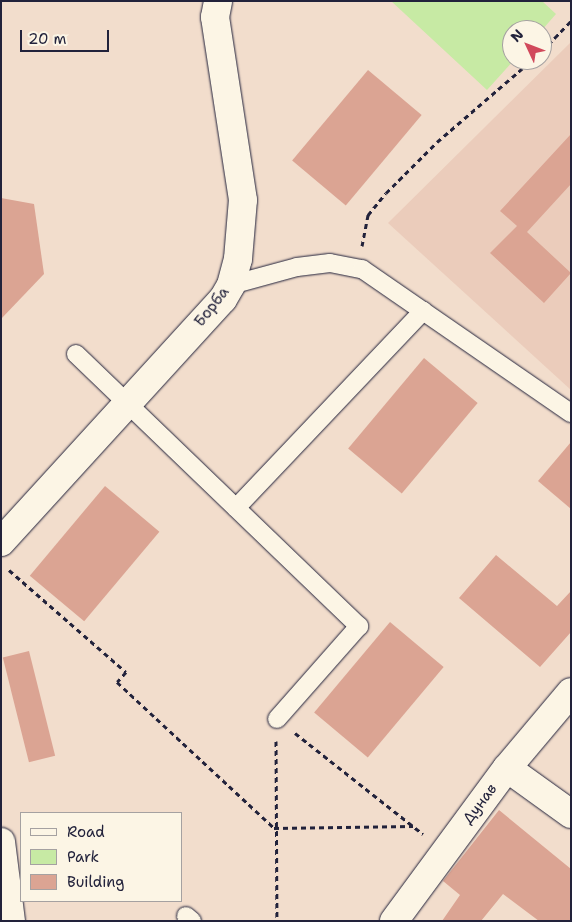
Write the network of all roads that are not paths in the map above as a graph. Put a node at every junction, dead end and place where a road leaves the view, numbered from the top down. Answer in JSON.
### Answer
{"nodes":[{"id":1,"x":218,"y":1,"type":"edge"},
{"id":2,"x":231,"y":285,"type":"junction"},
{"id":3,"x":423,"y":311,"type":"junction"},
{"id":4,"x":76,"y":354,"type":"dead end"},
{"id":5,"x":126,"y":404,"type":"junction"},
{"id":6,"x":571,"y":413,"type":"edge"},
{"id":7,"x":236,"y":508,"type":"junction"},
{"id":8,"x":1,"y":542,"type":"edge"},
{"id":9,"x":571,"y":692,"type":"edge"},
{"id":10,"x":277,"y":718,"type":"road end"},
{"id":11,"x":507,"y":768,"type":"junction"},
{"id":12,"x":571,"y":814,"type":"edge"},
{"id":13,"x":1,"y":842,"type":"edge"},
{"id":14,"x":11,"y":921,"type":"edge"},
{"id":15,"x":394,"y":921,"type":"edge"}],
"edges":[{"from":1,"to":2,"type":"street","name":"Борба"},
{"from":2,"to":3,"type":"lane"},
{"from":2,"to":5,"type":"street","name":"Борба"},
{"from":3,"to":6,"type":"lane"},
{"from":3,"to":7,"type":"lane"},
{"from":4,"to":5,"type":"lane"},
{"from":5,"to":7,"type":"lane"},
{"from":5,"to":8,"type":"street","name":"Борба"},
{"from":7,"to":10,"type":"lane"},
{"from":9,"to":11,"type":"street","name":"Дунав"},
{"from":11,"to":12,"type":"street"},
{"from":11,"to":15,"type":"street","name":"Дунав"},
{"from":13,"to":14,"type":"street"}]}
